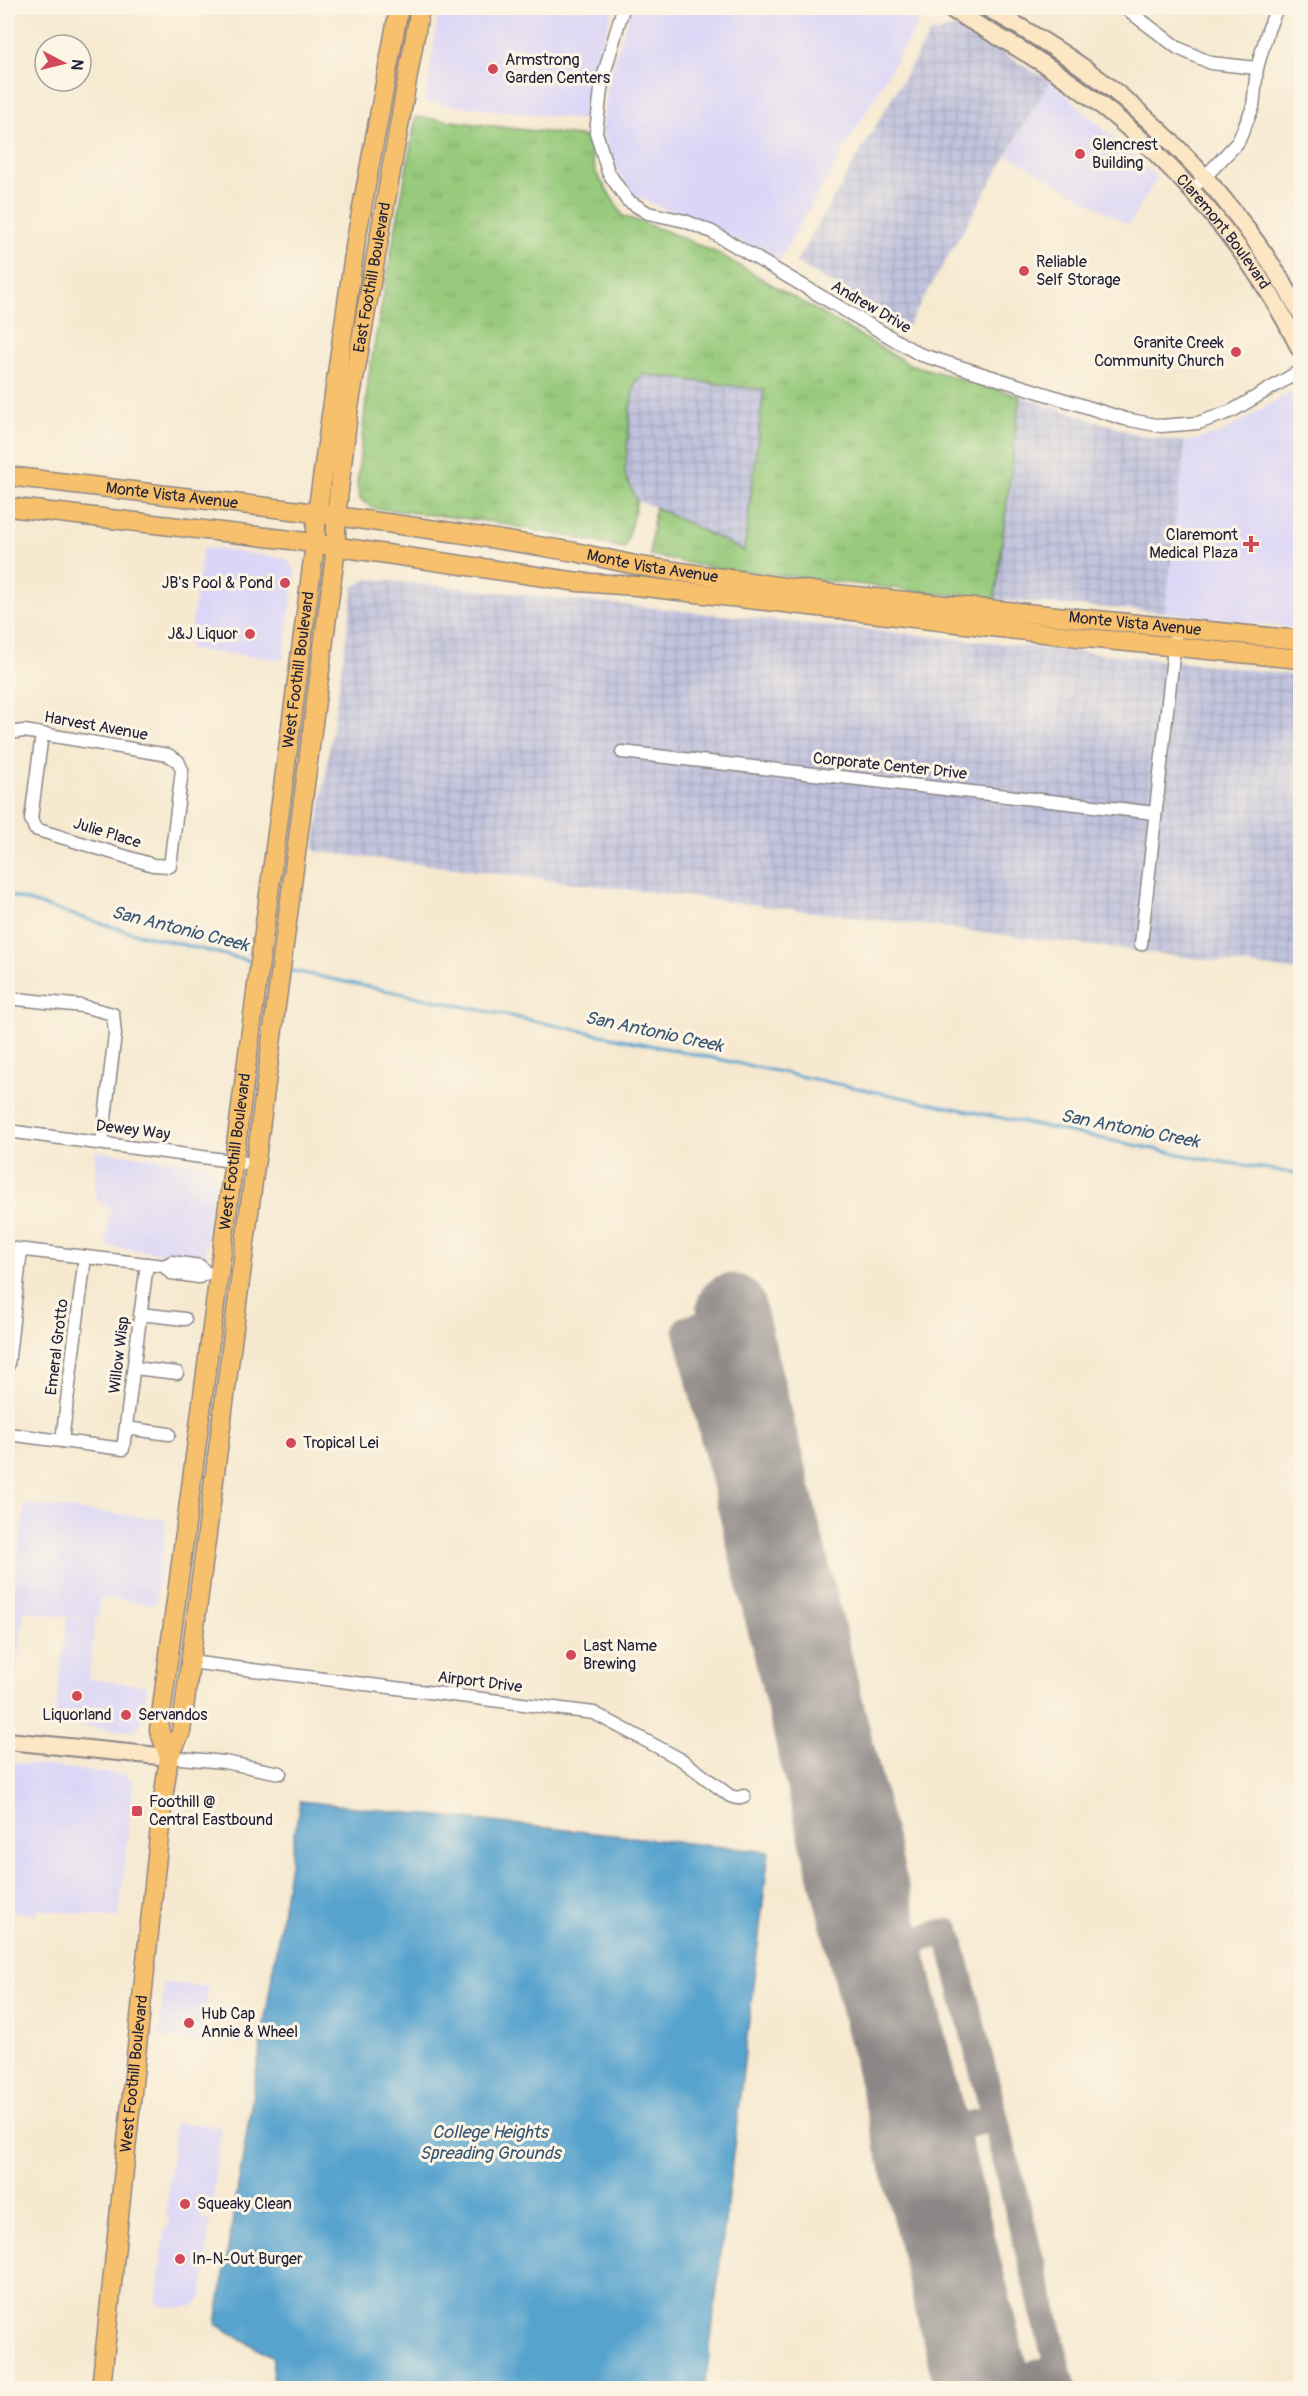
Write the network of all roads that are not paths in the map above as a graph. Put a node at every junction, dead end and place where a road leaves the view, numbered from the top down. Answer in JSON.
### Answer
{"nodes":[{"id":1,"x":399,"y":8,"type":"edge"},
{"id":2,"x":420,"y":8,"type":"edge"},
{"id":3,"x":623,"y":8,"type":"edge"},
{"id":4,"x":949,"y":8,"type":"edge"},
{"id":5,"x":988,"y":8,"type":"edge"},
{"id":6,"x":1125,"y":8,"type":"edge"},
{"id":7,"x":1277,"y":8,"type":"edge"},
{"id":8,"x":1257,"y":68,"type":"junction"},
{"id":9,"x":1205,"y":176,"type":"junction"},
{"id":10,"x":1192,"y":190,"type":"junction"},
{"id":11,"x":1300,"y":312,"type":"edge"},
{"id":12,"x":1300,"y":349,"type":"edge"},
{"id":13,"x":1300,"y":371,"type":"edge"},
{"id":14,"x":8,"y":476,"type":"edge"},
{"id":15,"x":8,"y":507,"type":"edge"},
{"id":16,"x":317,"y":514,"type":"junction"},
{"id":17,"x":336,"y":517,"type":"junction"},
{"id":18,"x":315,"y":544,"type":"junction"},
{"id":19,"x":336,"y":548,"type":"junction"},
{"id":20,"x":1177,"y":626,"type":"junction"},
{"id":21,"x":1300,"y":640,"type":"edge"},
{"id":22,"x":1175,"y":646,"type":"junction"},
{"id":23,"x":1300,"y":659,"type":"edge"},
{"id":24,"x":8,"y":733,"type":"edge"},
{"id":25,"x":42,"y":734,"type":"junction"},
{"id":26,"x":288,"y":746,"type":"junction"},
{"id":27,"x":622,"y":752,"type":"dead end"},
{"id":28,"x":1155,"y":813,"type":"junction"},
{"id":29,"x":300,"y":816,"type":"junction"},
{"id":30,"x":170,"y":866,"type":"joint"},
{"id":31,"x":1142,"y":944,"type":"dead end"},
{"id":32,"x":8,"y":998,"type":"edge"},
{"id":33,"x":8,"y":1131,"type":"edge"},
{"id":34,"x":102,"y":1143,"type":"junction"},
{"id":35,"x":233,"y":1160,"type":"junction"},
{"id":36,"x":254,"y":1164,"type":"junction"},
{"id":37,"x":8,"y":1248,"type":"edge"},
{"id":38,"x":21,"y":1250,"type":"junction"},
{"id":39,"x":85,"y":1257,"type":"junction"},
{"id":40,"x":147,"y":1264,"type":"junction"},
{"id":41,"x":212,"y":1274,"type":"junction"},
{"id":42,"x":140,"y":1314,"type":"junction"},
{"id":43,"x":185,"y":1319,"type":"dead end"},
{"id":44,"x":8,"y":1365,"type":"edge"},
{"id":45,"x":134,"y":1368,"type":"junction"},
{"id":46,"x":177,"y":1373,"type":"dead end"},
{"id":47,"x":126,"y":1428,"type":"junction"},
{"id":48,"x":198,"y":1431,"type":"junction"},
{"id":49,"x":8,"y":1434,"type":"edge"},
{"id":50,"x":169,"y":1434,"type":"dead end"},
{"id":51,"x":62,"y":1441,"type":"junction"},
{"id":52,"x":209,"y":1514,"type":"junction"},
{"id":53,"x":184,"y":1539,"type":"junction"},
{"id":54,"x":196,"y":1616,"type":"junction"},
{"id":55,"x":190,"y":1662,"type":"junction"},
{"id":56,"x":8,"y":1741,"type":"edge"},
{"id":57,"x":169,"y":1757,"type":"junction"},
{"id":58,"x":280,"y":1773,"type":"dead end"},
{"id":59,"x":744,"y":1796,"type":"dead end"},
{"id":60,"x":101,"y":2388,"type":"edge"}],
"edges":[{"from":1,"to":16,"type":"main road","name":"East Foothill Boulevard"},
{"from":2,"to":17,"type":"main road","name":"East Foothill Boulevard"},
{"from":3,"to":13,"type":"street","name":"Andrew Drive"},
{"from":4,"to":10,"type":"main road","name":"Claremont Boulevard"},
{"from":5,"to":9,"type":"main road","name":"Claremont Boulevard"},
{"from":6,"to":8,"type":"street"},
{"from":7,"to":8,"type":"street"},
{"from":8,"to":9,"type":"street"},
{"from":9,"to":10,"type":"street"},
{"from":9,"to":11,"type":"main road","name":"Claremont Boulevard"},
{"from":10,"to":12,"type":"main road","name":"Claremont Boulevard"},
{"from":14,"to":16,"type":"main road","name":"Monte Vista Avenue"},
{"from":15,"to":18,"type":"main road","name":"Monte Vista Avenue"},
{"from":16,"to":17,"type":"main road","name":"Monte Vista Avenue"},
{"from":16,"to":18,"type":"main road","name":"East Foothill Boulevard"},
{"from":17,"to":19,"type":"main road","name":"East Foothill Boulevard"},
{"from":17,"to":20,"type":"main road","name":"Monte Vista Avenue"},
{"from":18,"to":19,"type":"main road","name":"Monte Vista Avenue"},
{"from":18,"to":26,"type":"main road","name":"West Foothill Boulevard"},
{"from":19,"to":22,"type":"main road","name":"Monte Vista Avenue"},
{"from":19,"to":29,"type":"main road","name":"West Foothill Boulevard"},
{"from":20,"to":21,"type":"main road","name":"Monte Vista Avenue"},
{"from":20,"to":22,"type":"street"},
{"from":22,"to":23,"type":"main road","name":"Monte Vista Avenue"},
{"from":22,"to":28,"type":"street"},
{"from":24,"to":25,"type":"street","name":"Harvest Avenue"},
{"from":25,"to":30,"type":"street","name":"Julie Place"},
{"from":25,"to":30,"type":"street","name":"Harvest Avenue"},
{"from":26,"to":29,"type":"main road"},
{"from":26,"to":35,"type":"main road","name":"West Foothill Boulevard"},
{"from":27,"to":28,"type":"street","name":"Corporate Center Drive"},
{"from":28,"to":31,"type":"street"},
{"from":29,"to":36,"type":"main road","name":"West Foothill Boulevard"},
{"from":32,"to":34,"type":"street"},
{"from":33,"to":34,"type":"street","name":"Dewey Way"},
{"from":34,"to":35,"type":"street","name":"Dewey Way"},
{"from":35,"to":36,"type":"street","name":"Dewey Way"},
{"from":35,"to":41,"type":"main road","name":"West Foothill Boulevard"},
{"from":36,"to":52,"type":"main road","name":"West Foothill Boulevard"},
{"from":37,"to":38,"type":"street"},
{"from":38,"to":39,"type":"street"},
{"from":38,"to":44,"type":"street"},
{"from":39,"to":40,"type":"street"},
{"from":39,"to":51,"type":"street","name":"Emeral Grotto"},
{"from":40,"to":41,"type":"street"},
{"from":40,"to":42,"type":"street","name":"Willow Wisp"},
{"from":41,"to":48,"type":"main road","name":"West Foothill Boulevard"},
{"from":42,"to":43,"type":"street"},
{"from":42,"to":45,"type":"street","name":"Willow Wisp"},
{"from":45,"to":46,"type":"street"},
{"from":45,"to":47,"type":"street","name":"Willow Wisp"},
{"from":47,"to":50,"type":"street"},
{"from":47,"to":51,"type":"street","name":"Willow Wisp"},
{"from":48,"to":52,"type":"main road"},
{"from":48,"to":53,"type":"main road","name":"West Foothill Boulevard"},
{"from":49,"to":51,"type":"street"},
{"from":52,"to":54,"type":"main road","name":"West Foothill Boulevard"},
{"from":53,"to":54,"type":"main road"},
{"from":53,"to":57,"type":"main road","name":"West Foothill Boulevard"},
{"from":54,"to":55,"type":"main road","name":"West Foothill Boulevard"},
{"from":55,"to":57,"type":"main road","name":"West Foothill Boulevard"},
{"from":55,"to":59,"type":"street","name":"Airport Drive"},
{"from":56,"to":57,"type":"main road"},
{"from":57,"to":58,"type":"street"},
{"from":57,"to":60,"type":"main road","name":"West Foothill Boulevard"}]}
